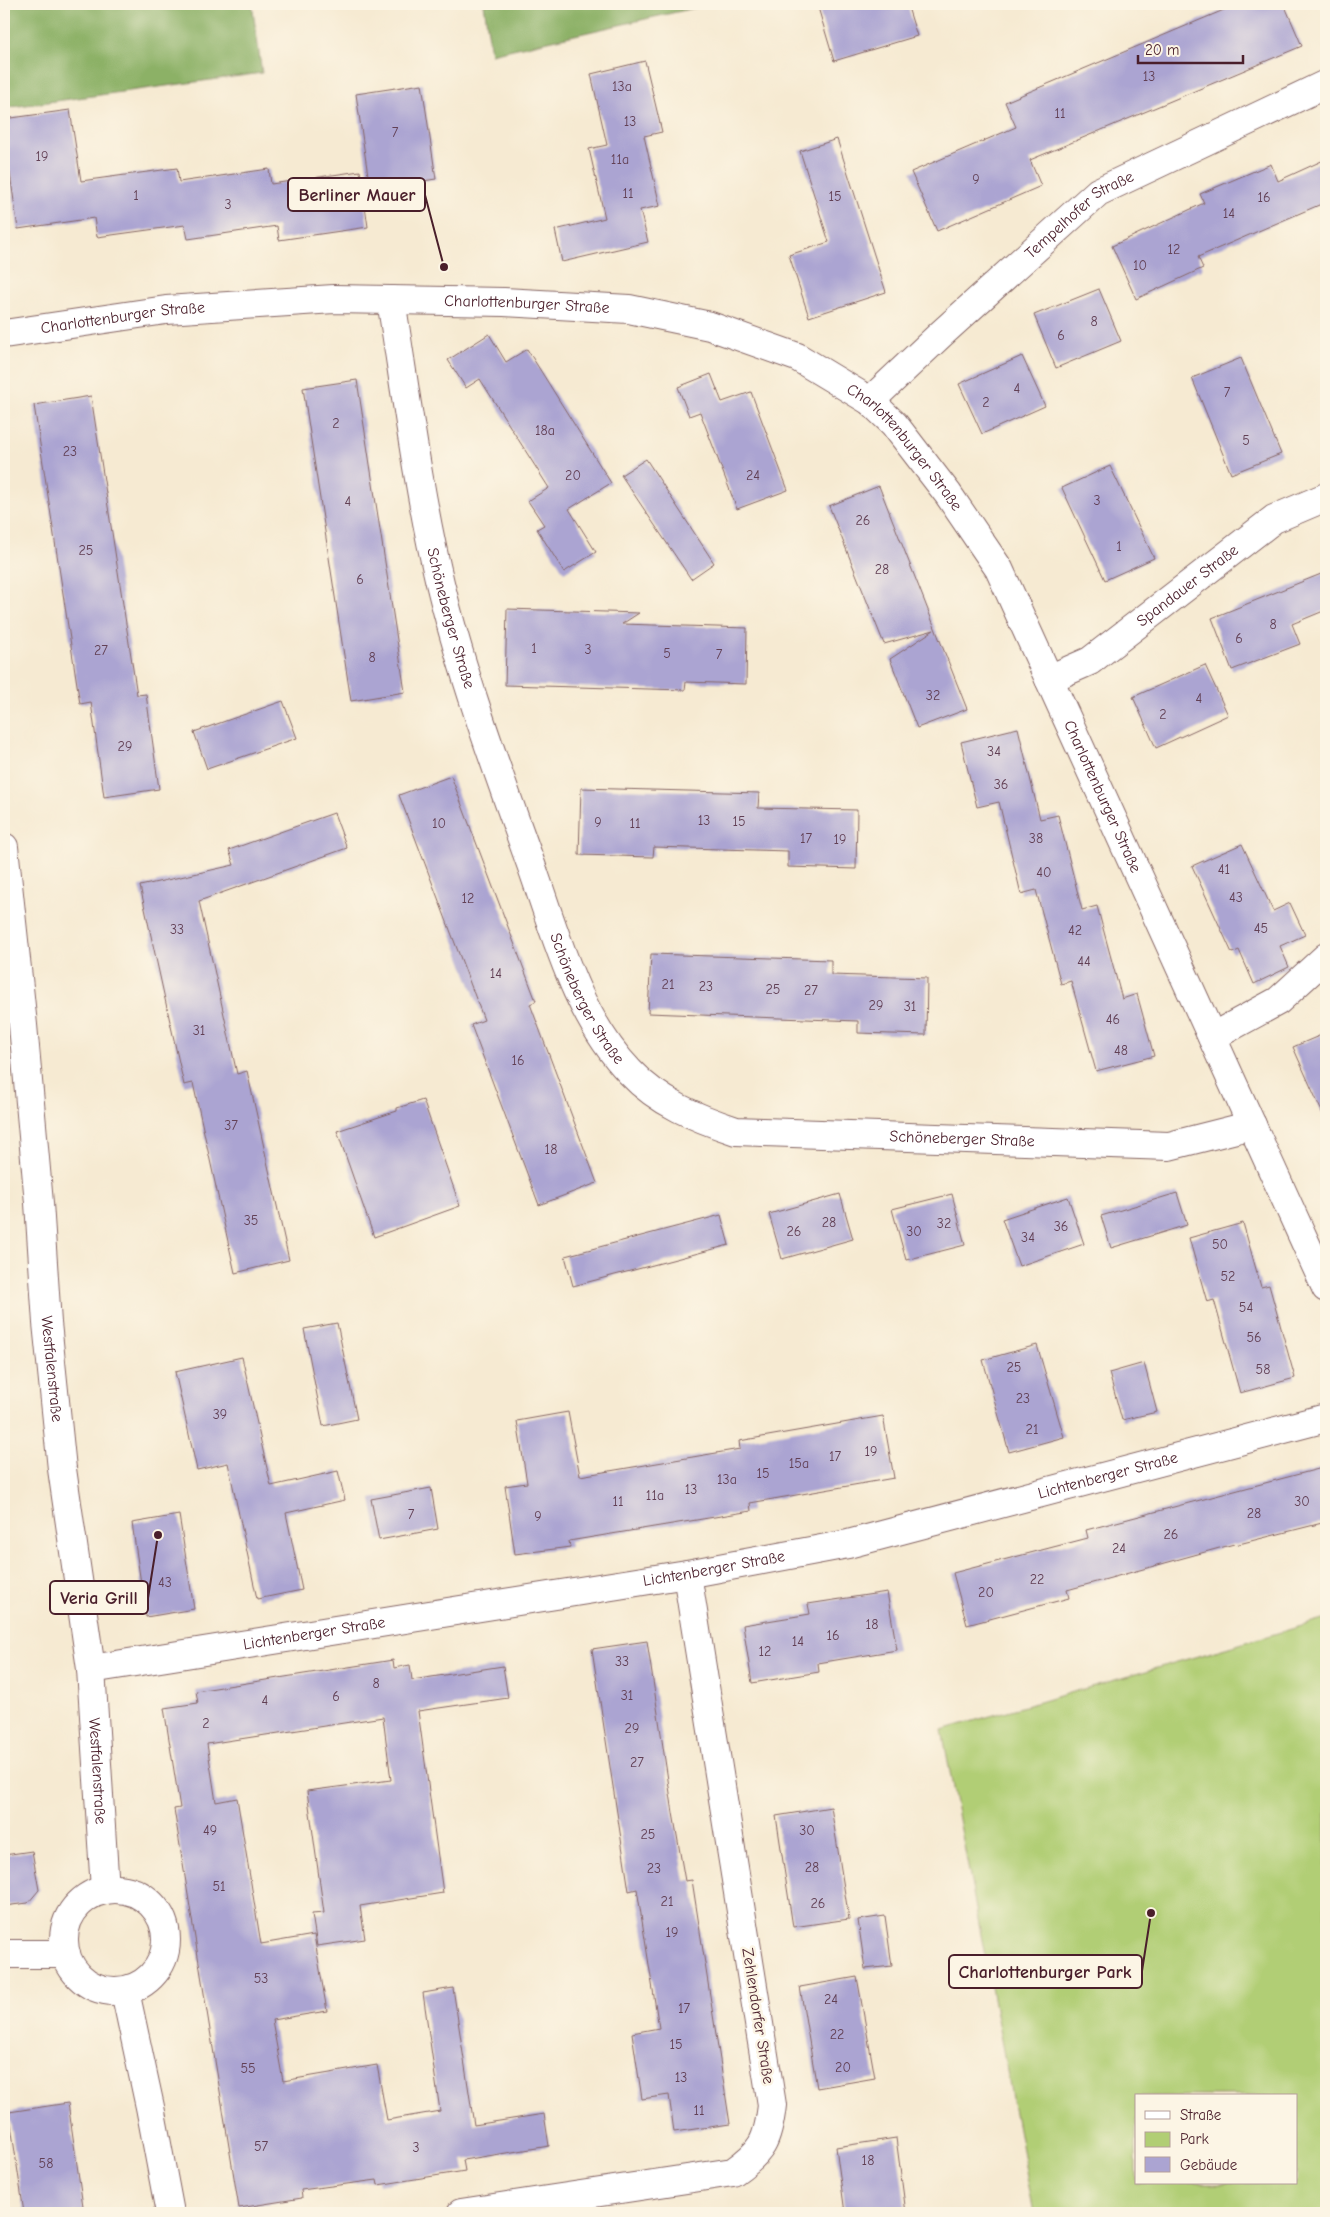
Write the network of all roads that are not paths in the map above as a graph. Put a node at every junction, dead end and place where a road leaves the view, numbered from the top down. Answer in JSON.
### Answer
{"nodes":[{"id":1,"x":1326,"y":84,"type":"edge"},
{"id":2,"x":391,"y":300,"type":"junction"},
{"id":3,"x":4,"y":334,"type":"edge"},
{"id":4,"x":870,"y":401,"type":"junction"},
{"id":5,"x":1326,"y":497,"type":"edge"},
{"id":6,"x":1049,"y":679,"type":"junction"},
{"id":7,"x":4,"y":848,"type":"edge"},
{"id":8,"x":1326,"y":957,"type":"edge"},
{"id":9,"x":1212,"y":1037,"type":"junction"},
{"id":10,"x":1252,"y":1125,"type":"junction"},
{"id":11,"x":1326,"y":1288,"type":"edge"},
{"id":12,"x":1326,"y":1418,"type":"edge"},
{"id":13,"x":687,"y":1574,"type":"junction"},
{"id":14,"x":90,"y":1669,"type":"junction"},
{"id":15,"x":105,"y":1890,"type":"junction"},
{"id":16,"x":4,"y":1954,"type":"edge"},
{"id":17,"x":66,"y":1954,"type":"junction"},
{"id":18,"x":124,"y":1991,"type":"junction"},
{"id":19,"x":170,"y":2213,"type":"edge"},
{"id":20,"x":460,"y":2213,"type":"edge"}],
"edges":[{"from":1,"to":4,"type":"street","name":"Tempelhofer Straße"},
{"from":2,"to":3,"type":"street","name":"Charlottenburger Straße"},
{"from":2,"to":4,"type":"street","name":"Charlottenburger Straße"},
{"from":2,"to":10,"type":"street","name":"Schöneberger Straße"},
{"from":4,"to":6,"type":"street","name":"Charlottenburger Straße"},
{"from":5,"to":6,"type":"street","name":"Spandauer Straße"},
{"from":6,"to":9,"type":"street","name":"Charlottenburger Straße"},
{"from":7,"to":14,"type":"street","name":"Westfalenstraße"},
{"from":8,"to":9,"type":"street"},
{"from":9,"to":10,"type":"street","name":"Charlottenburger Straße"},
{"from":10,"to":11,"type":"street","name":"Charlottenburger Straße"},
{"from":12,"to":13,"type":"street","name":"Lichtenberger Straße"},
{"from":13,"to":14,"type":"street","name":"Lichtenberger Straße"},
{"from":13,"to":20,"type":"street","name":"Zehlendorfer Straße"},
{"from":14,"to":15,"type":"street","name":"Westfalenstraße"},
{"from":15,"to":17,"type":"street"},
{"from":15,"to":18,"type":"street"},
{"from":16,"to":17,"type":"street"},
{"from":17,"to":18,"type":"street"},
{"from":18,"to":19,"type":"street"}]}
